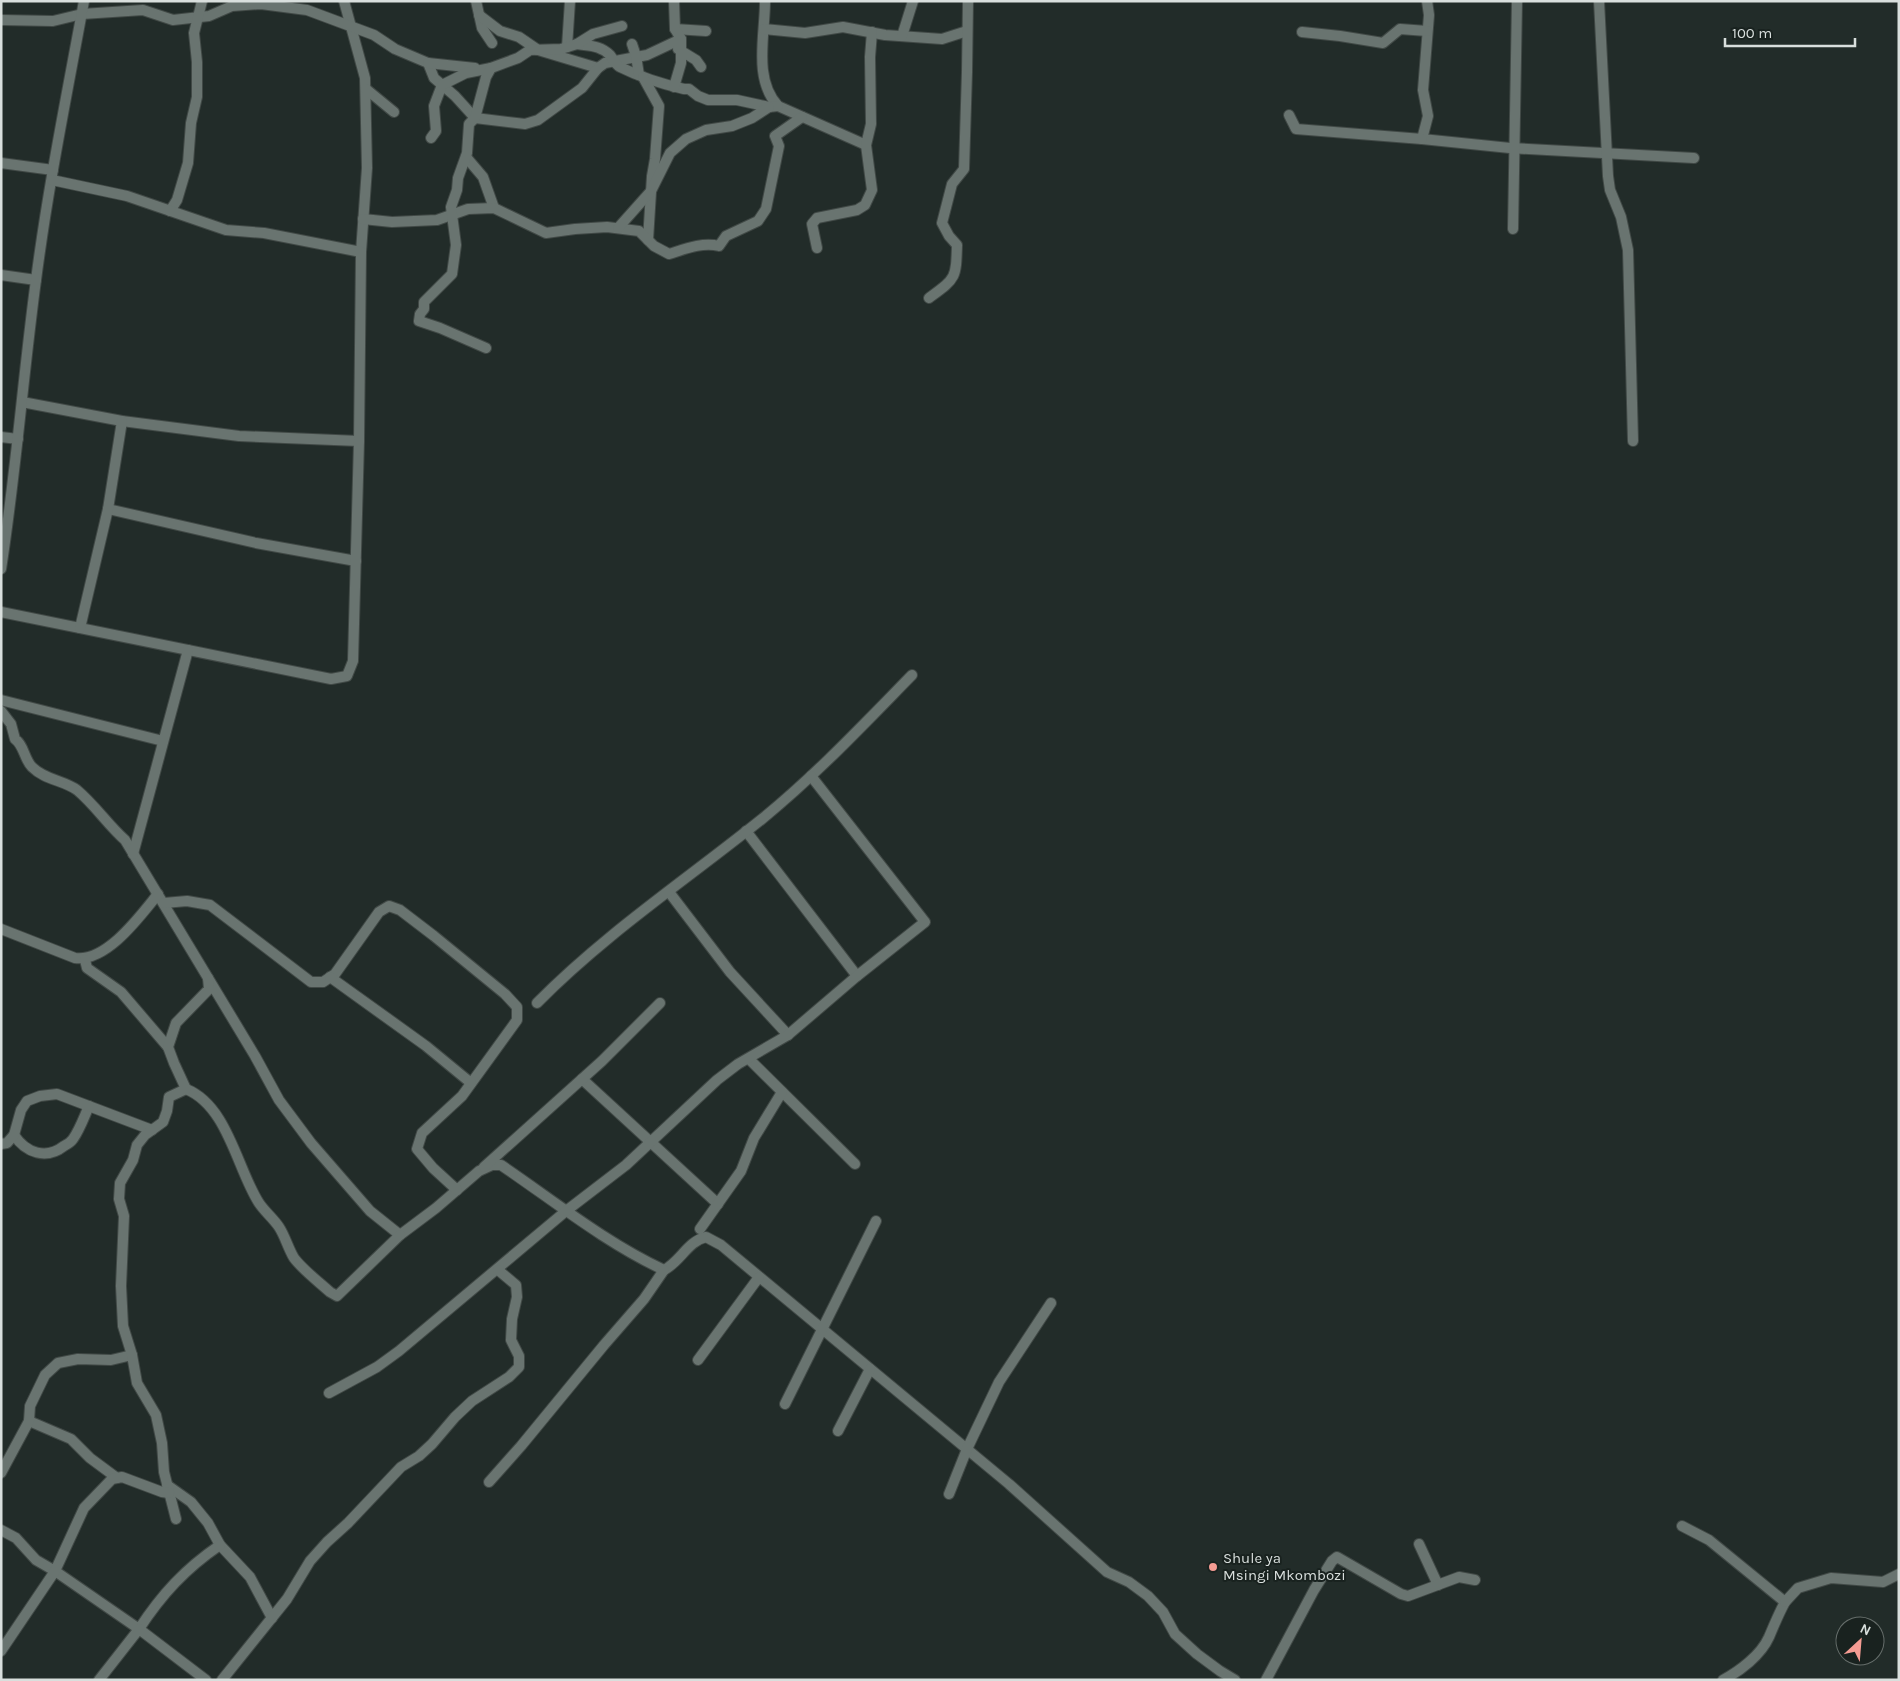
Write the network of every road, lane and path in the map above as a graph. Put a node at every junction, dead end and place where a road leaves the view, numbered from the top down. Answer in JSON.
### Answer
{"nodes":[{"id":1,"x":84,"y":1,"type":"edge"},
{"id":2,"x":202,"y":1,"type":"edge"},
{"id":3,"x":344,"y":1,"type":"edge"},
{"id":4,"x":476,"y":1,"type":"edge"},
{"id":5,"x":570,"y":1,"type":"edge"},
{"id":6,"x":674,"y":1,"type":"edge"},
{"id":7,"x":765,"y":1,"type":"edge"},
{"id":8,"x":913,"y":1,"type":"edge"},
{"id":9,"x":968,"y":1,"type":"edge"},
{"id":10,"x":1427,"y":1,"type":"edge"},
{"id":11,"x":1517,"y":1,"type":"edge"},
{"id":12,"x":1599,"y":1,"type":"edge"},
{"id":13,"x":82,"y":14,"type":"junction"},
{"id":14,"x":479,"y":14,"type":"junction"},
{"id":15,"x":198,"y":17,"type":"junction"},
{"id":16,"x":1,"y":20,"type":"edge"},
{"id":17,"x":622,"y":26,"type":"dead end"},
{"id":18,"x":351,"y":27,"type":"junction"},
{"id":19,"x":675,"y":29,"type":"junction"},
{"id":20,"x":764,"y":29,"type":"junction"},
{"id":21,"x":706,"y":31,"type":"dead end"},
{"id":22,"x":967,"y":31,"type":"junction"},
{"id":23,"x":1427,"y":31,"type":"junction"},
{"id":24,"x":872,"y":32,"type":"junction"},
{"id":25,"x":1302,"y":32,"type":"dead end"},
{"id":26,"x":594,"y":33,"type":"junction"},
{"id":27,"x":902,"y":36,"type":"junction"},
{"id":28,"x":681,"y":39,"type":"junction"},
{"id":29,"x":492,"y":43,"type":"dead end"},
{"id":30,"x":632,"y":44,"type":"dead end"},
{"id":31,"x":668,"y":44,"type":"junction"},
{"id":32,"x":572,"y":45,"type":"junction"},
{"id":33,"x":596,"y":46,"type":"junction"},
{"id":34,"x":538,"y":50,"type":"junction"},
{"id":35,"x":681,"y":51,"type":"junction"},
{"id":36,"x":636,"y":56,"type":"junction"},
{"id":37,"x":428,"y":63,"type":"junction"},
{"id":38,"x":615,"y":63,"type":"junction"},
{"id":39,"x":701,"y":66,"type":"dead end"},
{"id":40,"x":490,"y":68,"type":"junction"},
{"id":41,"x":598,"y":68,"type":"junction"},
{"id":42,"x":641,"y":76,"type":"junction"},
{"id":43,"x":442,"y":85,"type":"junction"},
{"id":44,"x":674,"y":87,"type":"junction"},
{"id":45,"x":366,"y":89,"type":"junction"},
{"id":46,"x":774,"y":107,"type":"junction"},
{"id":47,"x":394,"y":112,"type":"dead end"},
{"id":48,"x":1289,"y":116,"type":"dead end"},
{"id":49,"x":802,"y":117,"type":"junction"},
{"id":50,"x":474,"y":118,"type":"junction"},
{"id":51,"x":431,"y":138,"type":"dead end"},
{"id":52,"x":1422,"y":139,"type":"junction"},
{"id":53,"x":866,"y":145,"type":"junction"},
{"id":54,"x":1515,"y":148,"type":"junction"},
{"id":55,"x":1607,"y":154,"type":"junction"},
{"id":56,"x":466,"y":157,"type":"junction"},
{"id":57,"x":1694,"y":158,"type":"dead end"},
{"id":58,"x":1,"y":163,"type":"edge"},
{"id":59,"x":52,"y":175,"type":"junction"},
{"id":60,"x":651,"y":191,"type":"junction"},
{"id":61,"x":494,"y":208,"type":"junction"},
{"id":62,"x":170,"y":211,"type":"junction"},
{"id":63,"x":453,"y":215,"type":"junction"},
{"id":64,"x":363,"y":219,"type":"junction"},
{"id":65,"x":618,"y":228,"type":"junction"},
{"id":66,"x":1513,"y":229,"type":"dead end"},
{"id":67,"x":648,"y":240,"type":"junction"},
{"id":68,"x":817,"y":248,"type":"dead end"},
{"id":69,"x":361,"y":252,"type":"junction"},
{"id":70,"x":1,"y":275,"type":"edge"},
{"id":71,"x":36,"y":280,"type":"junction"},
{"id":72,"x":929,"y":298,"type":"dead end"},
{"id":73,"x":486,"y":348,"type":"dead end"},
{"id":74,"x":22,"y":402,"type":"junction"},
{"id":75,"x":122,"y":421,"type":"junction"},
{"id":76,"x":1,"y":437,"type":"edge"},
{"id":77,"x":18,"y":439,"type":"junction"},
{"id":78,"x":360,"y":441,"type":"junction"},
{"id":79,"x":1633,"y":441,"type":"dead end"},
{"id":80,"x":108,"y":509,"type":"junction"},
{"id":81,"x":3,"y":546,"type":"edge"},
{"id":82,"x":356,"y":562,"type":"junction"},
{"id":83,"x":1,"y":569,"type":"edge"},
{"id":84,"x":1,"y":612,"type":"edge"},
{"id":85,"x":80,"y":628,"type":"junction"},
{"id":86,"x":188,"y":650,"type":"junction"},
{"id":87,"x":912,"y":676,"type":"dead end"},
{"id":88,"x":1,"y":700,"type":"edge"},
{"id":89,"x":1,"y":711,"type":"edge"},
{"id":90,"x":163,"y":741,"type":"junction"},
{"id":91,"x":811,"y":776,"type":"junction"},
{"id":92,"x":746,"y":831,"type":"junction"},
{"id":93,"x":134,"y":854,"type":"junction"},
{"id":94,"x":669,"y":892,"type":"junction"},
{"id":95,"x":161,"y":898,"type":"junction"},
{"id":96,"x":1,"y":928,"type":"edge"},
{"id":97,"x":85,"y":960,"type":"junction"},
{"id":98,"x":857,"y":976,"type":"junction"},
{"id":99,"x":208,"y":977,"type":"junction"},
{"id":100,"x":330,"y":977,"type":"junction"},
{"id":101,"x":537,"y":1003,"type":"dead end"},
{"id":102,"x":660,"y":1003,"type":"dead end"},
{"id":103,"x":788,"y":1035,"type":"junction"},
{"id":104,"x":168,"y":1047,"type":"junction"},
{"id":105,"x":749,"y":1059,"type":"junction"},
{"id":106,"x":582,"y":1079,"type":"junction"},
{"id":107,"x":471,"y":1083,"type":"junction"},
{"id":108,"x":186,"y":1089,"type":"junction"},
{"id":109,"x":782,"y":1092,"type":"junction"},
{"id":110,"x":89,"y":1106,"type":"junction"},
{"id":111,"x":152,"y":1130,"type":"junction"},
{"id":112,"x":14,"y":1135,"type":"junction"},
{"id":113,"x":651,"y":1143,"type":"junction"},
{"id":114,"x":1,"y":1144,"type":"edge"},
{"id":115,"x":855,"y":1164,"type":"dead end"},
{"id":116,"x":479,"y":1171,"type":"junction"},
{"id":117,"x":456,"y":1190,"type":"junction"},
{"id":118,"x":718,"y":1204,"type":"junction"},
{"id":119,"x":566,"y":1211,"type":"junction"},
{"id":120,"x":876,"y":1221,"type":"dead end"},
{"id":121,"x":700,"y":1229,"type":"dead end"},
{"id":122,"x":400,"y":1235,"type":"junction"},
{"id":123,"x":498,"y":1270,"type":"junction"},
{"id":124,"x":664,"y":1270,"type":"junction"},
{"id":125,"x":759,"y":1277,"type":"junction"},
{"id":126,"x":1052,"y":1303,"type":"dead end"},
{"id":127,"x":822,"y":1330,"type":"junction"},
{"id":128,"x":132,"y":1355,"type":"junction"},
{"id":129,"x":698,"y":1360,"type":"dead end"},
{"id":130,"x":870,"y":1369,"type":"junction"},
{"id":131,"x":329,"y":1393,"type":"dead end"},
{"id":132,"x":785,"y":1404,"type":"dead end"},
{"id":133,"x":29,"y":1421,"type":"junction"},
{"id":134,"x":838,"y":1431,"type":"dead end"},
{"id":135,"x":967,"y":1449,"type":"junction"},
{"id":136,"x":1,"y":1473,"type":"edge"},
{"id":137,"x":117,"y":1478,"type":"junction"},
{"id":138,"x":489,"y":1482,"type":"dead end"},
{"id":139,"x":168,"y":1489,"type":"junction"},
{"id":140,"x":949,"y":1494,"type":"dead end"},
{"id":141,"x":176,"y":1519,"type":"dead end"},
{"id":142,"x":1682,"y":1526,"type":"dead end"},
{"id":143,"x":1,"y":1530,"type":"edge"},
{"id":144,"x":1419,"y":1544,"type":"dead end"},
{"id":145,"x":220,"y":1545,"type":"junction"},
{"id":146,"x":55,"y":1571,"type":"junction"},
{"id":147,"x":1899,"y":1574,"type":"edge"},
{"id":148,"x":1475,"y":1580,"type":"dead end"},
{"id":149,"x":1438,"y":1585,"type":"junction"},
{"id":150,"x":1785,"y":1602,"type":"junction"},
{"id":151,"x":272,"y":1618,"type":"junction"},
{"id":152,"x":139,"y":1629,"type":"junction"},
{"id":153,"x":1,"y":1650,"type":"edge"},
{"id":154,"x":99,"y":1680,"type":"edge"},
{"id":155,"x":206,"y":1680,"type":"edge"},
{"id":156,"x":222,"y":1680,"type":"edge"},
{"id":157,"x":1235,"y":1680,"type":"edge"},
{"id":158,"x":1266,"y":1680,"type":"edge"},
{"id":159,"x":1723,"y":1680,"type":"edge"}],
"edges":[{"from":1,"to":13,"type":"street"},
{"from":2,"to":15,"type":"street"},
{"from":3,"to":18,"type":"street"},
{"from":4,"to":14,"type":"street"},
{"from":5,"to":32,"type":"street"},
{"from":6,"to":19,"type":"street"},
{"from":7,"to":20,"type":"street"},
{"from":8,"to":27,"type":"street"},
{"from":9,"to":22,"type":"street"},
{"from":10,"to":23,"type":"street"},
{"from":11,"to":54,"type":"street"},
{"from":12,"to":55,"type":"street"},
{"from":13,"to":15,"type":"street"},
{"from":13,"to":16,"type":"street"},
{"from":13,"to":59,"type":"street"},
{"from":14,"to":29,"type":"street"},
{"from":14,"to":34,"type":"street"},
{"from":15,"to":18,"type":"street"},
{"from":15,"to":62,"type":"street"},
{"from":17,"to":26,"type":"street"},
{"from":18,"to":37,"type":"street"},
{"from":18,"to":45,"type":"street"},
{"from":19,"to":21,"type":"street"},
{"from":19,"to":28,"type":"street"},
{"from":20,"to":24,"type":"street"},
{"from":20,"to":46,"type":"street"},
{"from":22,"to":27,"type":"street"},
{"from":22,"to":72,"type":"street"},
{"from":23,"to":25,"type":"street"},
{"from":23,"to":52,"type":"street"},
{"from":24,"to":27,"type":"street"},
{"from":24,"to":53,"type":"street"},
{"from":26,"to":32,"type":"street"},
{"from":26,"to":33,"type":"street"},
{"from":28,"to":31,"type":"street"},
{"from":28,"to":35,"type":"street"},
{"from":30,"to":36,"type":"street"},
{"from":31,"to":35,"type":"street"},
{"from":31,"to":36,"type":"street"},
{"from":32,"to":33,"type":"street"},
{"from":32,"to":34,"type":"street"},
{"from":33,"to":38,"type":"street"},
{"from":34,"to":40,"type":"street"},
{"from":34,"to":41,"type":"street"},
{"from":35,"to":39,"type":"street"},
{"from":35,"to":44,"type":"street"},
{"from":36,"to":38,"type":"street"},
{"from":36,"to":42,"type":"street"},
{"from":37,"to":40,"type":"street"},
{"from":37,"to":43,"type":"street"},
{"from":38,"to":41,"type":"street"},
{"from":38,"to":42,"type":"street"},
{"from":40,"to":43,"type":"street"},
{"from":40,"to":50,"type":"street"},
{"from":41,"to":50,"type":"street"},
{"from":42,"to":44,"type":"street"},
{"from":42,"to":60,"type":"street"},
{"from":43,"to":50,"type":"street"},
{"from":43,"to":51,"type":"street"},
{"from":44,"to":46,"type":"street"},
{"from":45,"to":47,"type":"street"},
{"from":45,"to":64,"type":"street"},
{"from":46,"to":49,"type":"street"},
{"from":46,"to":60,"type":"street"},
{"from":48,"to":52,"type":"street"},
{"from":49,"to":53,"type":"street"},
{"from":49,"to":67,"type":"street"},
{"from":50,"to":56,"type":"street"},
{"from":52,"to":54,"type":"street"},
{"from":53,"to":68,"type":"street"},
{"from":54,"to":55,"type":"street"},
{"from":54,"to":66,"type":"street"},
{"from":55,"to":57,"type":"street"},
{"from":55,"to":79,"type":"street"},
{"from":56,"to":61,"type":"street"},
{"from":56,"to":63,"type":"street"},
{"from":58,"to":59,"type":"street"},
{"from":59,"to":62,"type":"street"},
{"from":59,"to":71,"type":"street"},
{"from":60,"to":65,"type":"street"},
{"from":60,"to":67,"type":"street"},
{"from":61,"to":63,"type":"street"},
{"from":61,"to":65,"type":"street"},
{"from":62,"to":69,"type":"street"},
{"from":63,"to":64,"type":"street"},
{"from":63,"to":73,"type":"street"},
{"from":64,"to":69,"type":"street"},
{"from":65,"to":67,"type":"street"},
{"from":69,"to":78,"type":"street"},
{"from":70,"to":71,"type":"street"},
{"from":71,"to":74,"type":"street"},
{"from":74,"to":75,"type":"street"},
{"from":74,"to":77,"type":"street"},
{"from":75,"to":78,"type":"street"},
{"from":75,"to":80,"type":"street"},
{"from":76,"to":77,"type":"street"},
{"from":77,"to":81,"type":"street"},
{"from":78,"to":82,"type":"street"},
{"from":80,"to":82,"type":"street"},
{"from":80,"to":85,"type":"street"},
{"from":81,"to":83,"type":"street"},
{"from":82,"to":86,"type":"street"},
{"from":84,"to":85,"type":"street"},
{"from":85,"to":86,"type":"street"},
{"from":86,"to":90,"type":"street"},
{"from":87,"to":91,"type":"street"},
{"from":88,"to":90,"type":"street"},
{"from":89,"to":93,"type":"street"},
{"from":90,"to":93,"type":"street"},
{"from":91,"to":92,"type":"street"},
{"from":91,"to":98,"type":"street"},
{"from":92,"to":94,"type":"street"},
{"from":92,"to":98,"type":"street"},
{"from":93,"to":95,"type":"street"},
{"from":94,"to":101,"type":"street"},
{"from":94,"to":103,"type":"street"},
{"from":95,"to":97,"type":"street"},
{"from":95,"to":99,"type":"street"},
{"from":95,"to":100,"type":"street"},
{"from":96,"to":97,"type":"street"},
{"from":97,"to":104,"type":"street"},
{"from":98,"to":103,"type":"street"},
{"from":99,"to":104,"type":"street"},
{"from":99,"to":122,"type":"street"},
{"from":100,"to":107,"type":"street"},
{"from":100,"to":107,"type":"street"},
{"from":102,"to":106,"type":"street"},
{"from":103,"to":105,"type":"street"},
{"from":104,"to":108,"type":"street"},
{"from":105,"to":109,"type":"street"},
{"from":105,"to":113,"type":"street"},
{"from":106,"to":113,"type":"street"},
{"from":106,"to":116,"type":"street"},
{"from":107,"to":117,"type":"street"},
{"from":108,"to":111,"type":"street"},
{"from":108,"to":122,"type":"street"},
{"from":109,"to":115,"type":"street"},
{"from":109,"to":118,"type":"street"},
{"from":110,"to":111,"type":"street"},
{"from":110,"to":112,"type":"street"},
{"from":110,"to":112,"type":"street"},
{"from":111,"to":128,"type":"street"},
{"from":112,"to":114,"type":"street"},
{"from":113,"to":118,"type":"street"},
{"from":113,"to":119,"type":"street"},
{"from":116,"to":117,"type":"street"},
{"from":116,"to":119,"type":"street"},
{"from":117,"to":122,"type":"street"},
{"from":118,"to":121,"type":"street"},
{"from":119,"to":123,"type":"street"},
{"from":119,"to":124,"type":"street"},
{"from":120,"to":127,"type":"street"},
{"from":123,"to":131,"type":"street"},
{"from":123,"to":151,"type":"street"},
{"from":124,"to":125,"type":"street"},
{"from":124,"to":138,"type":"street"},
{"from":125,"to":127,"type":"street"},
{"from":125,"to":129,"type":"street"},
{"from":126,"to":135,"type":"street"},
{"from":127,"to":130,"type":"street"},
{"from":127,"to":132,"type":"street"},
{"from":128,"to":133,"type":"street"},
{"from":128,"to":139,"type":"street"},
{"from":130,"to":134,"type":"street"},
{"from":130,"to":135,"type":"street"},
{"from":133,"to":136,"type":"street"},
{"from":133,"to":137,"type":"street"},
{"from":135,"to":140,"type":"street"},
{"from":135,"to":157,"type":"street"},
{"from":137,"to":139,"type":"street"},
{"from":137,"to":146,"type":"street"},
{"from":139,"to":141,"type":"street"},
{"from":139,"to":145,"type":"street"},
{"from":142,"to":150,"type":"street"},
{"from":143,"to":146,"type":"street"},
{"from":144,"to":149,"type":"street"},
{"from":145,"to":151,"type":"street"},
{"from":145,"to":152,"type":"street"},
{"from":146,"to":152,"type":"street"},
{"from":146,"to":153,"type":"street"},
{"from":147,"to":150,"type":"street"},
{"from":148,"to":149,"type":"street"},
{"from":149,"to":158,"type":"street"},
{"from":150,"to":159,"type":"street"},
{"from":151,"to":156,"type":"street"},
{"from":152,"to":154,"type":"street"},
{"from":152,"to":155,"type":"street"}]}
